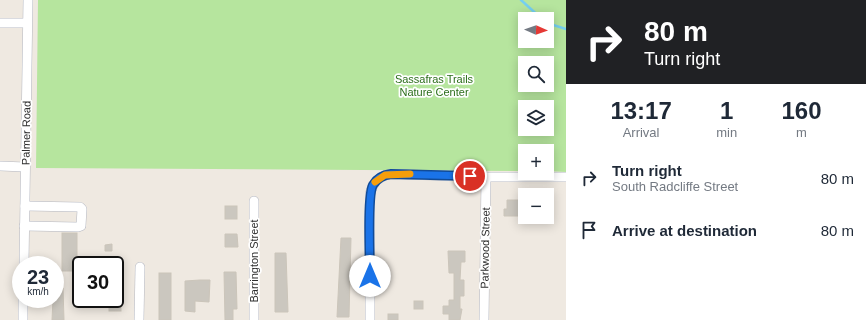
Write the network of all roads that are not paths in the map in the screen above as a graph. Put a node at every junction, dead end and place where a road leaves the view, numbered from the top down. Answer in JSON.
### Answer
{"nodes":[{"id":1,"x":28,"y":0,"type":"edge"},
{"id":2,"x":27,"y":22,"type":"junction"},
{"id":3,"x":0,"y":23,"type":"edge"},
{"id":4,"x":0,"y":166,"type":"edge"},
{"id":5,"x":25,"y":167,"type":"junction"},
{"id":6,"x":486,"y":177,"type":"junction"},
{"id":7,"x":566,"y":177,"type":"edge"},
{"id":8,"x":254,"y":201,"type":"dead end"},
{"id":9,"x":25,"y":206,"type":"junction"},
{"id":10,"x":24,"y":226,"type":"junction"},
{"id":11,"x":24,"y":256,"type":"edge"},
{"id":12,"x":140,"y":267,"type":"dead end"},
{"id":13,"x":23,"y":308,"type":"edge"},
{"id":14,"x":23,"y":320,"type":"edge"},
{"id":15,"x":139,"y":320,"type":"edge"},
{"id":16,"x":254,"y":320,"type":"edge"},
{"id":17,"x":370,"y":320,"type":"edge"},
{"id":18,"x":484,"y":320,"type":"edge"}],
"edges":[{"from":1,"to":2,"type":"street","name":"Palmer Road"},
{"from":2,"to":3,"type":"street"},
{"from":2,"to":5,"type":"street","name":"Palmer Road"},
{"from":4,"to":5,"type":"street"},
{"from":5,"to":9,"type":"street","name":"Palmer Road"},
{"from":6,"to":7,"type":"street"},
{"from":6,"to":17,"type":"street"},
{"from":6,"to":18,"type":"street","name":"Parkwood Street"},
{"from":8,"to":16,"type":"street","name":"Barrington Street"},
{"from":9,"to":10,"type":"street","name":"Palmer Road"},
{"from":9,"to":10,"type":"street"},
{"from":10,"to":11,"type":"street","name":"Palmer Road"},
{"from":12,"to":15,"type":"street"},
{"from":13,"to":14,"type":"street"}]}
